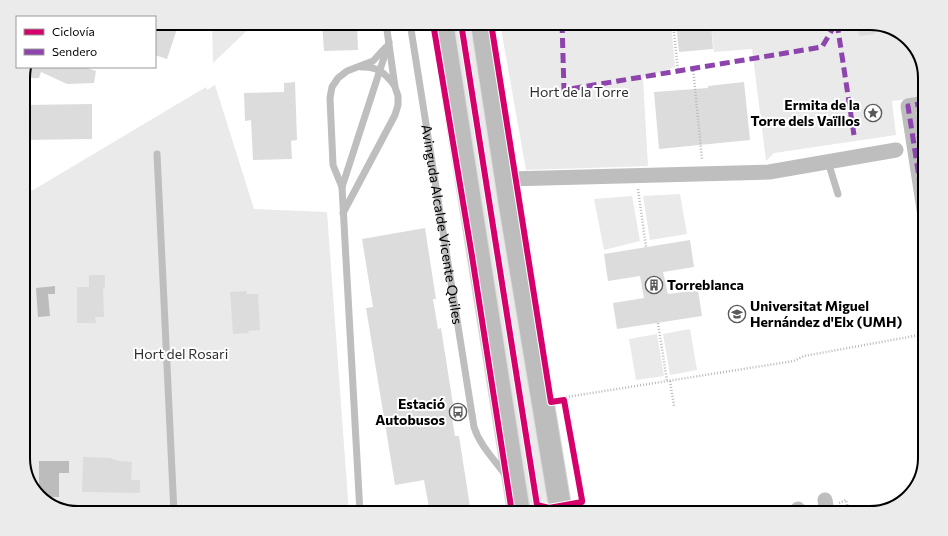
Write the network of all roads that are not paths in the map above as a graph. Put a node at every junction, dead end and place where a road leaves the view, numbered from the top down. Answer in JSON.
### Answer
{"nodes":[{"id":1,"x":387,"y":30,"type":"edge"},
{"id":2,"x":411,"y":30,"type":"edge"},
{"id":3,"x":443,"y":30,"type":"edge"},
{"id":4,"x":483,"y":30,"type":"edge"},
{"id":5,"x":389,"y":42,"type":"junction"},
{"id":6,"x":358,"y":67,"type":"junction"},
{"id":7,"x":380,"y":70,"type":"junction"},
{"id":8,"x":395,"y":87,"type":"junction"},
{"id":9,"x":918,"y":104,"type":"edge"},
{"id":10,"x":896,"y":150,"type":"dead end"},
{"id":11,"x":157,"y":154,"type":"dead end"},
{"id":12,"x":828,"y":162,"type":"junction"},
{"id":13,"x":918,"y":169,"type":"edge"},
{"id":14,"x":506,"y":179,"type":"junction"},
{"id":15,"x":342,"y":187,"type":"junction"},
{"id":16,"x":838,"y":194,"type":"dead end"},
{"id":17,"x":343,"y":213,"type":"junction"},
{"id":18,"x":517,"y":503,"type":"edge"},
{"id":19,"x":174,"y":506,"type":"edge"},
{"id":20,"x":360,"y":506,"type":"edge"},
{"id":21,"x":560,"y":506,"type":"edge"}],
"edges":[{"from":1,"to":5,"type":"lane"},
{"from":2,"to":18,"type":"lane","name":"Avinguda Alcalde Vicente Quiles"},
{"from":3,"to":18,"type":"highway"},
{"from":4,"to":14,"type":"highway"},
{"from":5,"to":6,"type":"lane"},
{"from":5,"to":7,"type":"lane"},
{"from":5,"to":8,"type":"lane"},
{"from":6,"to":7,"type":"lane"},
{"from":6,"to":15,"type":"lane"},
{"from":7,"to":8,"type":"lane"},
{"from":7,"to":15,"type":"lane"},
{"from":8,"to":17,"type":"lane"},
{"from":9,"to":13,"type":"street"},
{"from":10,"to":12,"type":"street"},
{"from":11,"to":19,"type":"lane"},
{"from":12,"to":14,"type":"street"},
{"from":12,"to":16,"type":"lane"},
{"from":14,"to":21,"type":"highway"},
{"from":15,"to":17,"type":"lane"},
{"from":17,"to":20,"type":"lane"}]}
